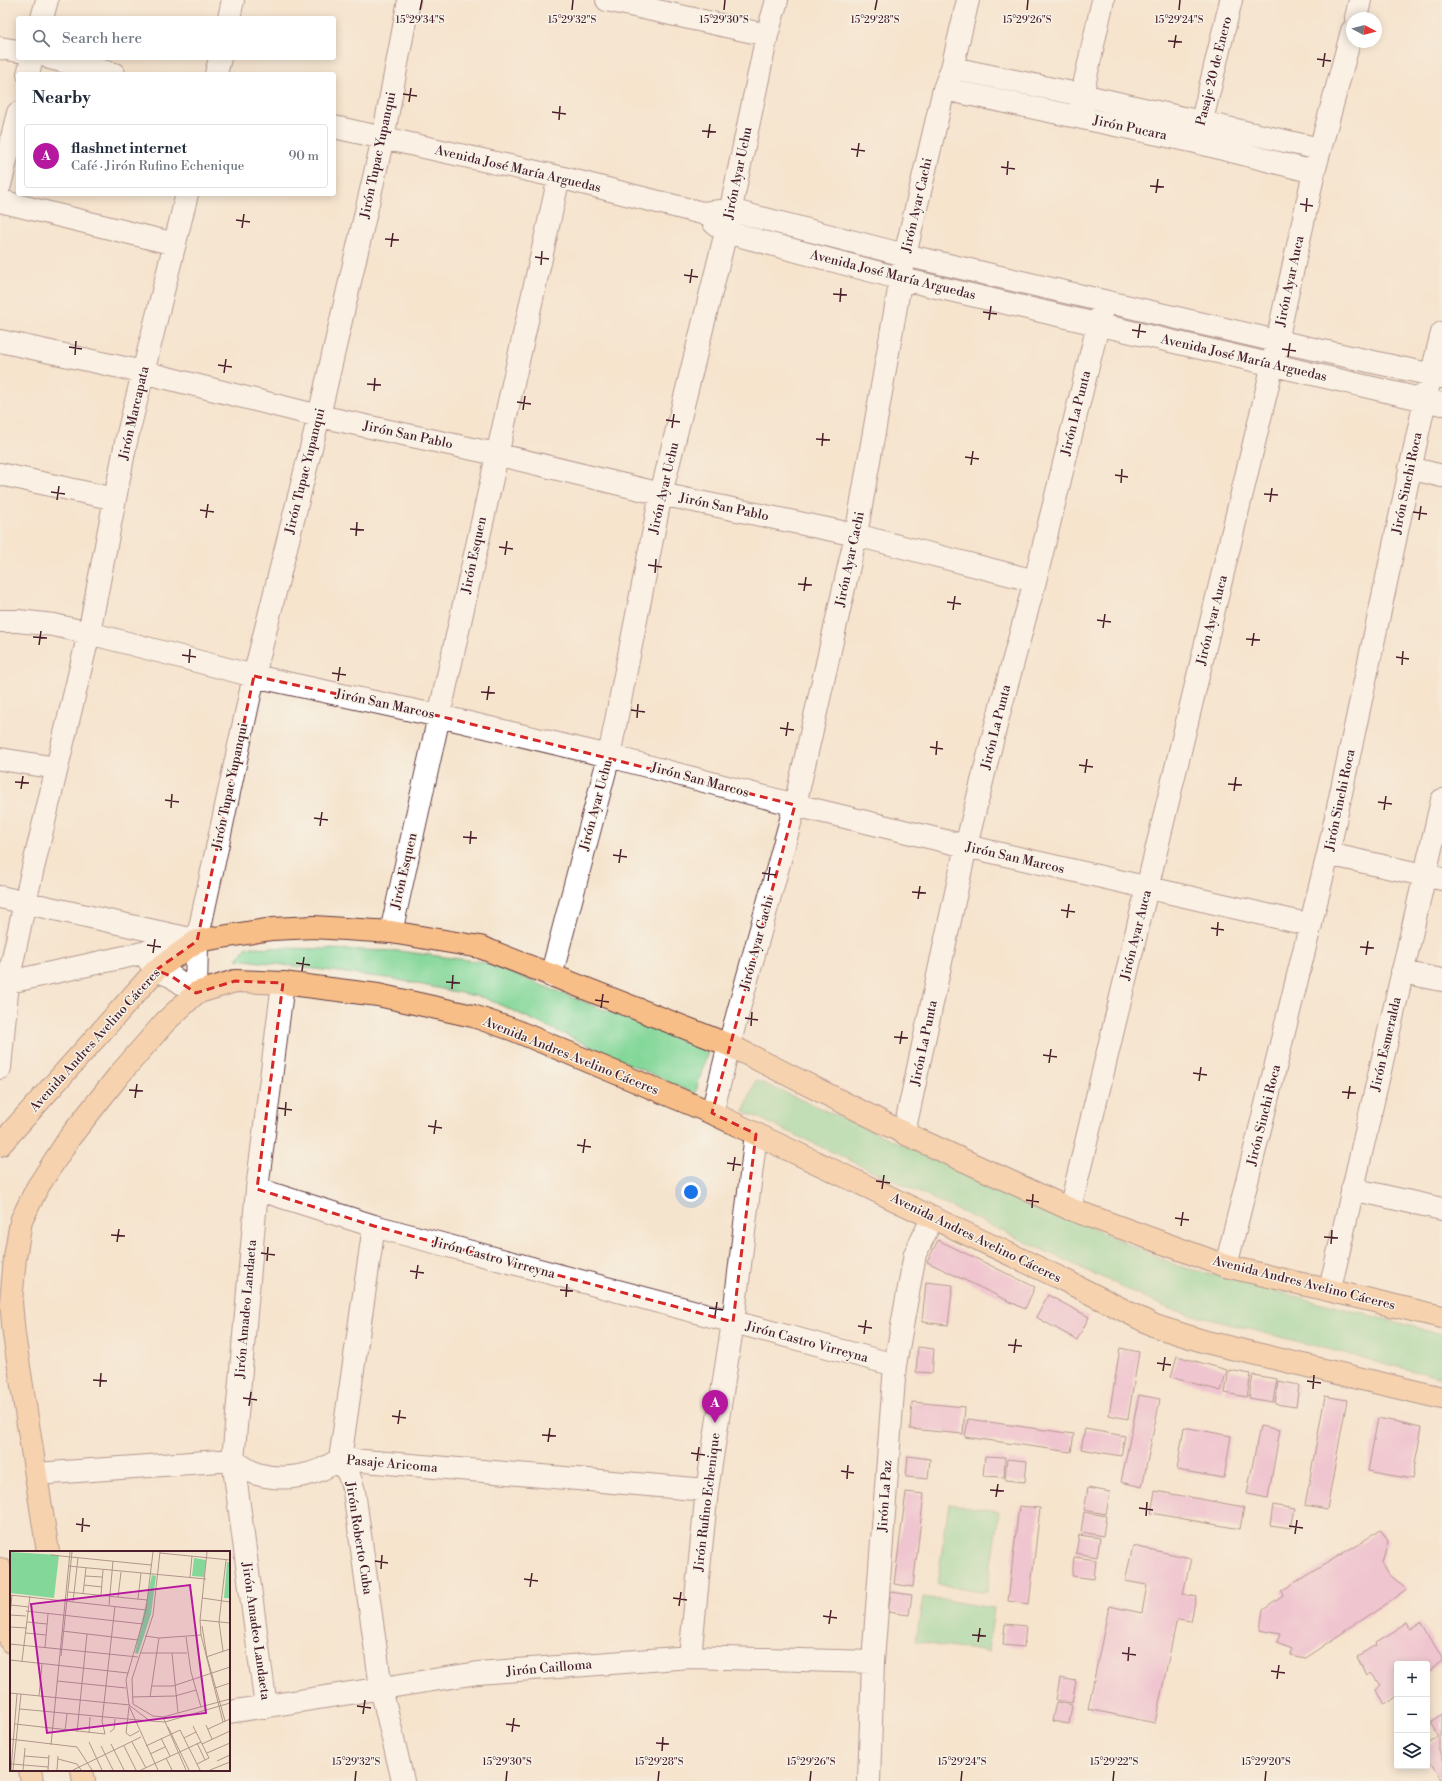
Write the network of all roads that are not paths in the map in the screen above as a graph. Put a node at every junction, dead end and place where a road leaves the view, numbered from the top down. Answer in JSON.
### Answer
{"nodes":[{"id":1,"x":47,"y":0,"type":"edge"},
{"id":2,"x":233,"y":0,"type":"edge"},
{"id":3,"x":409,"y":0,"type":"edge"},
{"id":4,"x":607,"y":0,"type":"edge"},
{"id":5,"x":777,"y":0,"type":"edge"},
{"id":6,"x":968,"y":0,"type":"edge"},
{"id":7,"x":1103,"y":0,"type":"edge"},
{"id":8,"x":1231,"y":0,"type":"edge"},
{"id":9,"x":1360,"y":0,"type":"edge"},
{"id":10,"x":1357,"y":12,"type":"edge"},
{"id":11,"x":43,"y":16,"type":"edge"},
{"id":12,"x":229,"y":16,"type":"edge"},
{"id":13,"x":767,"y":35,"type":"junction"},
{"id":14,"x":0,"y":48,"type":"edge"},
{"id":15,"x":1347,"y":48,"type":"edge"},
{"id":16,"x":16,"y":51,"type":"edge"},
{"id":17,"x":32,"y":60,"type":"edge"},
{"id":18,"x":58,"y":60,"type":"edge"},
{"id":19,"x":220,"y":60,"type":"edge"},
{"id":20,"x":952,"y":68,"type":"junction"},
{"id":21,"x":28,"y":72,"type":"edge"},
{"id":22,"x":106,"y":72,"type":"edge"},
{"id":23,"x":216,"y":72,"type":"edge"},
{"id":24,"x":944,"y":89,"type":"junction"},
{"id":25,"x":1082,"y":95,"type":"junction"},
{"id":26,"x":1077,"y":117,"type":"junction"},
{"id":27,"x":16,"y":121,"type":"edge"},
{"id":28,"x":336,"y":127,"type":"edge"},
{"id":29,"x":1199,"y":132,"type":"junction"},
{"id":30,"x":383,"y":138,"type":"junction"},
{"id":31,"x":1320,"y":149,"type":"junction"},
{"id":32,"x":1314,"y":172,"type":"junction"},
{"id":33,"x":559,"y":177,"type":"junction"},
{"id":34,"x":0,"y":185,"type":"edge"},
{"id":35,"x":187,"y":196,"type":"edge"},
{"id":36,"x":0,"y":201,"type":"edge"},
{"id":37,"x":730,"y":210,"type":"junction"},
{"id":38,"x":702,"y":213,"type":"junction"},
{"id":39,"x":726,"y":232,"type":"junction"},
{"id":40,"x":175,"y":244,"type":"junction"},
{"id":41,"x":905,"y":255,"type":"junction"},
{"id":42,"x":902,"y":279,"type":"junction"},
{"id":43,"x":1104,"y":301,"type":"junction"},
{"id":44,"x":1098,"y":324,"type":"junction"},
{"id":45,"x":1442,"y":333,"type":"edge"},
{"id":46,"x":0,"y":341,"type":"edge"},
{"id":47,"x":1277,"y":341,"type":"junction"},
{"id":48,"x":1273,"y":364,"type":"junction"},
{"id":49,"x":143,"y":372,"type":"junction"},
{"id":50,"x":1437,"y":376,"type":"edge"},
{"id":51,"x":1433,"y":402,"type":"edge"},
{"id":52,"x":319,"y":416,"type":"junction"},
{"id":53,"x":496,"y":454,"type":"junction"},
{"id":54,"x":1410,"y":468,"type":"junction"},
{"id":55,"x":0,"y":474,"type":"edge"},
{"id":56,"x":1442,"y":476,"type":"edge"},
{"id":57,"x":661,"y":494,"type":"junction"},
{"id":58,"x":115,"y":499,"type":"junction"},
{"id":59,"x":856,"y":535,"type":"junction"},
{"id":60,"x":1035,"y":581,"type":"junction"},
{"id":61,"x":0,"y":621,"type":"edge"},
{"id":62,"x":89,"y":633,"type":"junction"},
{"id":63,"x":254,"y":676,"type":"junction"},
{"id":64,"x":439,"y":716,"type":"junction"},
{"id":65,"x":609,"y":756,"type":"junction"},
{"id":66,"x":0,"y":758,"type":"edge"},
{"id":67,"x":57,"y":768,"type":"junction"},
{"id":68,"x":1442,"y":800,"type":"edge"},
{"id":69,"x":795,"y":805,"type":"junction"},
{"id":70,"x":966,"y":846,"type":"junction"},
{"id":71,"x":1328,"y":854,"type":"junction"},
{"id":72,"x":1433,"y":877,"type":"edge"},
{"id":73,"x":1147,"y":888,"type":"junction"},
{"id":74,"x":0,"y":897,"type":"edge"},
{"id":75,"x":25,"y":902,"type":"junction"},
{"id":76,"x":1312,"y":925,"type":"junction"},
{"id":77,"x":391,"y":932,"type":"junction"},
{"id":78,"x":196,"y":941,"type":"junction"},
{"id":79,"x":143,"y":953,"type":"junction"},
{"id":80,"x":156,"y":970,"type":"junction"},
{"id":81,"x":1402,"y":972,"type":"junction"},
{"id":82,"x":552,"y":976,"type":"junction"},
{"id":83,"x":1442,"y":980,"type":"edge"},
{"id":84,"x":4,"y":983,"type":"edge"},
{"id":85,"x":283,"y":983,"type":"junction"},
{"id":86,"x":196,"y":993,"type":"junction"},
{"id":87,"x":729,"y":1045,"type":"junction"},
{"id":88,"x":0,"y":1068,"type":"edge"},
{"id":89,"x":712,"y":1113,"type":"junction"},
{"id":90,"x":904,"y":1133,"type":"junction"},
{"id":91,"x":756,"y":1134,"type":"junction"},
{"id":92,"x":0,"y":1145,"type":"edge"},
{"id":93,"x":1352,"y":1188,"type":"junction"},
{"id":94,"x":257,"y":1189,"type":"junction"},
{"id":95,"x":1442,"y":1208,"type":"edge"},
{"id":96,"x":1070,"y":1209,"type":"junction"},
{"id":97,"x":933,"y":1217,"type":"junction"},
{"id":98,"x":374,"y":1226,"type":"junction"},
{"id":99,"x":1226,"y":1266,"type":"junction"},
{"id":100,"x":1330,"y":1289,"type":"junction"},
{"id":101,"x":6,"y":1303,"type":"edge"},
{"id":102,"x":1442,"y":1317,"type":"edge"},
{"id":103,"x":733,"y":1322,"type":"junction"},
{"id":104,"x":895,"y":1365,"type":"junction"},
{"id":105,"x":1442,"y":1398,"type":"edge"},
{"id":106,"x":340,"y":1459,"type":"junction"},
{"id":107,"x":233,"y":1460,"type":"junction"},
{"id":108,"x":36,"y":1474,"type":"junction"},
{"id":109,"x":707,"y":1490,"type":"junction"},
{"id":110,"x":48,"y":1551,"type":"edge"},
{"id":111,"x":0,"y":1569,"type":"edge"},
{"id":112,"x":10,"y":1635,"type":"edge"},
{"id":113,"x":690,"y":1657,"type":"junction"},
{"id":114,"x":873,"y":1662,"type":"junction"},
{"id":115,"x":381,"y":1688,"type":"junction"},
{"id":116,"x":266,"y":1707,"type":"junction"},
{"id":117,"x":230,"y":1712,"type":"edge"},
{"id":118,"x":30,"y":1771,"type":"edge"},
{"id":119,"x":82,"y":1771,"type":"edge"},
{"id":120,"x":32,"y":1781,"type":"edge"},
{"id":121,"x":84,"y":1781,"type":"edge"},
{"id":122,"x":403,"y":1781,"type":"edge"},
{"id":123,"x":869,"y":1781,"type":"edge"}],
"edges":[{"from":1,"to":11,"type":"street"},
{"from":2,"to":12,"type":"street"},
{"from":3,"to":30,"type":"street","name":"Jirón Tupac Yupanqui"},
{"from":4,"to":13,"type":"street"},
{"from":5,"to":13,"type":"street","name":"Jirón Ayar Uchu"},
{"from":6,"to":20,"type":"street","name":"Jirón Ayar Cachi"},
{"from":7,"to":25,"type":"street"},
{"from":8,"to":29,"type":"street","name":"Pasaje 20 de Enero"},
{"from":9,"to":10,"type":"street"},
{"from":13,"to":37,"type":"street","name":"Jirón Ayar Uchu"},
{"from":14,"to":16,"type":"street"},
{"from":15,"to":31,"type":"street","name":"Jirón Ayar Auca"},
{"from":17,"to":21,"type":"street"},
{"from":18,"to":22,"type":"street"},
{"from":19,"to":23,"type":"street"},
{"from":20,"to":24,"type":"street","name":"Jirón Ayar Cachi"},
{"from":20,"to":25,"type":"street","name":"Jirón Pucara"},
{"from":24,"to":26,"type":"street","name":"Jirón Pucara"},
{"from":24,"to":41,"type":"street","name":"Jirón Ayar Cachi"},
{"from":25,"to":26,"type":"street"},
{"from":25,"to":29,"type":"street","name":"Jirón Pucara"},
{"from":26,"to":29,"type":"street","name":"Jirón Pucara"},
{"from":27,"to":34,"type":"street"},
{"from":28,"to":30,"type":"street","name":"Avenida José María Arguedas"},
{"from":29,"to":31,"type":"street","name":"Jirón Pucara"},
{"from":29,"to":32,"type":"street","name":"Jirón Pucara"},
{"from":30,"to":33,"type":"street","name":"Avenida José María Arguedas"},
{"from":30,"to":52,"type":"street","name":"Jirón Tupac Yupanqui"},
{"from":31,"to":32,"type":"street","name":"Jirón Ayar Auca"},
{"from":32,"to":47,"type":"street","name":"Jirón Ayar Auca"},
{"from":33,"to":38,"type":"street","name":"Avenida José María Arguedas"},
{"from":33,"to":53,"type":"street","name":"Jirón Esquen"},
{"from":35,"to":40,"type":"street","name":"Jirón Marcapata"},
{"from":36,"to":40,"type":"street"},
{"from":37,"to":38,"type":"street","name":"Avenida José María Arguedas"},
{"from":37,"to":39,"type":"street","name":"Jirón Ayar Uchu"},
{"from":37,"to":41,"type":"street","name":"Avenida José María Arguedas"},
{"from":38,"to":39,"type":"street","name":"Avenida José María Arguedas"},
{"from":39,"to":42,"type":"street","name":"Avenida José María Arguedas"},
{"from":39,"to":57,"type":"street","name":"Jirón Ayar Uchu"},
{"from":40,"to":49,"type":"street","name":"Jirón Marcapata"},
{"from":41,"to":42,"type":"street","name":"Jirón Ayar Cachi"},
{"from":41,"to":43,"type":"street","name":"Avenida José María Arguedas"},
{"from":42,"to":44,"type":"street","name":"Avenida José María Arguedas"},
{"from":42,"to":59,"type":"street","name":"Jirón Ayar Cachi"},
{"from":43,"to":44,"type":"street","name":"Jirón La Punta"},
{"from":43,"to":47,"type":"street","name":"Avenida José María Arguedas"},
{"from":44,"to":48,"type":"street","name":"Avenida José María Arguedas"},
{"from":44,"to":60,"type":"street","name":"Jirón La Punta"},
{"from":45,"to":50,"type":"street","name":"Jirón Sinchi Roca"},
{"from":46,"to":49,"type":"street","name":"Jirón San Pablo"},
{"from":47,"to":48,"type":"street","name":"Jirón Ayar Auca"},
{"from":47,"to":50,"type":"street","name":"Avenida José María Arguedas"},
{"from":48,"to":51,"type":"street","name":"Avenida José María Arguedas"},
{"from":48,"to":73,"type":"street","name":"Jirón Ayar Auca"},
{"from":49,"to":52,"type":"street","name":"Jirón San Pablo"},
{"from":49,"to":58,"type":"street","name":"Jirón Marcapata"},
{"from":50,"to":51,"type":"street","name":"Jirón Sinchi Roca"},
{"from":51,"to":54,"type":"street","name":"Jirón Sinchi Roca"},
{"from":52,"to":53,"type":"street","name":"Jirón San Pablo"},
{"from":52,"to":63,"type":"street","name":"Jirón Tupac Yupanqui"},
{"from":53,"to":57,"type":"street","name":"Jirón San Pablo"},
{"from":53,"to":64,"type":"street","name":"Jirón Esquen"},
{"from":54,"to":56,"type":"street"},
{"from":54,"to":71,"type":"street","name":"Jirón Sinchi Roca"},
{"from":55,"to":58,"type":"street"},
{"from":57,"to":59,"type":"street","name":"Jirón San Pablo"},
{"from":57,"to":65,"type":"street","name":"Jirón Ayar Uchu"},
{"from":58,"to":62,"type":"street","name":"Jirón Marcapata"},
{"from":59,"to":60,"type":"street","name":"Jirón San Pablo"},
{"from":59,"to":69,"type":"street","name":"Jirón Ayar Cachi"},
{"from":60,"to":70,"type":"street","name":"Jirón La Punta"},
{"from":61,"to":62,"type":"street","name":"Jirón San Marcos"},
{"from":62,"to":63,"type":"street","name":"Jirón San Marcos"},
{"from":62,"to":67,"type":"street","name":"Jirón Marcapata"},
{"from":63,"to":64,"type":"street","name":"Jirón San Marcos"},
{"from":63,"to":78,"type":"street","name":"Jirón Tupac Yupanqui"},
{"from":64,"to":65,"type":"street","name":"Jirón San Marcos"},
{"from":64,"to":77,"type":"street","name":"Jirón Esquen"},
{"from":65,"to":69,"type":"street","name":"Jirón San Marcos"},
{"from":65,"to":82,"type":"street","name":"Jirón Ayar Uchu"},
{"from":66,"to":67,"type":"street"},
{"from":67,"to":75,"type":"street","name":"Jirón Marcapata"},
{"from":68,"to":72,"type":"street","name":"Jirón Esmeralda"},
{"from":69,"to":70,"type":"street","name":"Jirón San Marcos"},
{"from":69,"to":87,"type":"street","name":"Jirón Ayar Cachi"},
{"from":70,"to":73,"type":"street","name":"Jirón San Marcos"},
{"from":70,"to":90,"type":"street","name":"Jirón La Punta"},
{"from":71,"to":72,"type":"street"},
{"from":71,"to":76,"type":"street","name":"Jirón Sinchi Roca"},
{"from":72,"to":81,"type":"street","name":"Jirón Esmeralda"},
{"from":73,"to":76,"type":"street","name":"Jirón San Marcos"},
{"from":73,"to":96,"type":"street","name":"Jirón Ayar Auca"},
{"from":74,"to":75,"type":"street"},
{"from":75,"to":78,"type":"street"},
{"from":75,"to":84,"type":"street","name":"Jirón Marcapata"},
{"from":76,"to":99,"type":"street","name":"Jirón Sinchi Roca"},
{"from":77,"to":78,"type":"main road","name":"Avenida Andres Avelino Cáceres"},
{"from":77,"to":82,"type":"main road","name":"Avenida Andres Avelino Cáceres"},
{"from":78,"to":79,"type":"street"},
{"from":78,"to":80,"type":"main road","name":"Avenida Andres Avelino Cáceres"},
{"from":78,"to":86,"type":"street","name":"Jirón Tupac Yupanqui"},
{"from":79,"to":80,"type":"street"},
{"from":79,"to":84,"type":"street"},
{"from":80,"to":86,"type":"street"},
{"from":80,"to":92,"type":"main road","name":"Avenida Andres Avelino Cáceres"},
{"from":81,"to":83,"type":"street"},
{"from":81,"to":93,"type":"street","name":"Jirón Esmeralda"},
{"from":82,"to":87,"type":"main road","name":"Avenida Andres Avelino Cáceres"},
{"from":84,"to":88,"type":"street","name":"Jirón Marcapata"},
{"from":85,"to":86,"type":"main road","name":"Avenida Andres Avelino Cáceres"},
{"from":85,"to":89,"type":"main road","name":"Avenida Andres Avelino Cáceres"},
{"from":85,"to":94,"type":"street","name":"Jirón Amadeo Landaeta"},
{"from":86,"to":101,"type":"main road","name":"Avenida Andres Avelino Cáceres"},
{"from":87,"to":89,"type":"street","name":"Jirón Ayar Cachi"},
{"from":87,"to":90,"type":"main road","name":"Avenida Andres Avelino Cáceres"},
{"from":89,"to":91,"type":"main road","name":"Avenida Andres Avelino Cáceres"},
{"from":90,"to":96,"type":"main road","name":"Avenida Andres Avelino Cáceres"},
{"from":91,"to":97,"type":"main road","name":"Avenida Andres Avelino Cáceres"},
{"from":91,"to":103,"type":"street","name":"Jirón Rufino Echenique"},
{"from":93,"to":95,"type":"street"},
{"from":93,"to":100,"type":"street","name":"Jirón Esmeralda"},
{"from":94,"to":98,"type":"street","name":"Jirón Castro Virreyna"},
{"from":94,"to":107,"type":"street","name":"Jirón Amadeo Landaeta"},
{"from":96,"to":99,"type":"main road","name":"Avenida Andres Avelino Cáceres"},
{"from":97,"to":104,"type":"street","name":"Jirón La Paz"},
{"from":97,"to":105,"type":"main road","name":"Avenida Andres Avelino Cáceres"},
{"from":98,"to":103,"type":"street","name":"Jirón Castro Virreyna"},
{"from":98,"to":106,"type":"street"},
{"from":99,"to":100,"type":"main road","name":"Avenida Andres Avelino Cáceres"},
{"from":100,"to":102,"type":"main road","name":"Avenida Andres Avelino Cáceres"},
{"from":101,"to":108,"type":"main road","name":"Avenida Andres Avelino Cáceres"},
{"from":103,"to":104,"type":"street","name":"Jirón Castro Virreyna"},
{"from":103,"to":109,"type":"street","name":"Jirón Rufino Echenique"},
{"from":104,"to":114,"type":"street","name":"Jirón La Paz"},
{"from":106,"to":107,"type":"street","name":"Pasaje Aricoma"},
{"from":106,"to":109,"type":"street","name":"Pasaje Aricoma"},
{"from":106,"to":115,"type":"street","name":"Jirón Roberto Cuba"},
{"from":107,"to":108,"type":"street"},
{"from":107,"to":116,"type":"street","name":"Jirón Amadeo Landaeta"},
{"from":108,"to":110,"type":"main road","name":"Avenida Andres Avelino Cáceres"},
{"from":109,"to":113,"type":"street","name":"Jirón Rufino Echenique"},
{"from":111,"to":112,"type":"main road"},
{"from":113,"to":114,"type":"street","name":"Jirón Cailloma"},
{"from":113,"to":115,"type":"street","name":"Jirón Cailloma"},
{"from":114,"to":123,"type":"street","name":"Jirón La Paz"},
{"from":115,"to":116,"type":"street","name":"Jirón Cailloma"},
{"from":115,"to":122,"type":"street","name":"Jirón Roberto Cuba"},
{"from":116,"to":117,"type":"street","name":"Jirón Cailloma"},
{"from":118,"to":120,"type":"main road"},
{"from":119,"to":121,"type":"main road"}]}
